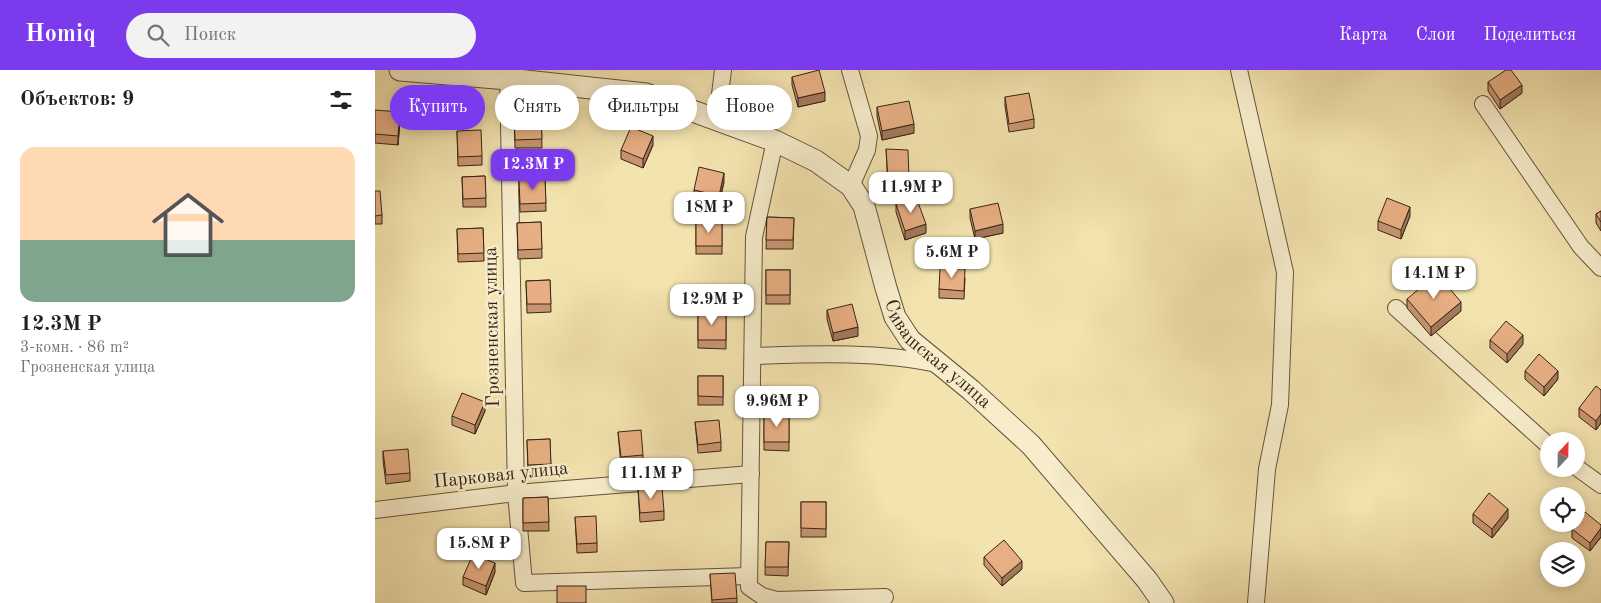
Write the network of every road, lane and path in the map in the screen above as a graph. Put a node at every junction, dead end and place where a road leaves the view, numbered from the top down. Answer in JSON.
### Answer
{"nodes":[{"id":1,"x":400,"y":70,"type":"edge"},
{"id":2,"x":723,"y":70,"type":"edge"},
{"id":3,"x":850,"y":70,"type":"edge"},
{"id":4,"x":1239,"y":70,"type":"edge"},
{"id":5,"x":508,"y":74,"type":"edge"},
{"id":6,"x":721,"y":85,"type":"edge"},
{"id":7,"x":1483,"y":104,"type":"dead end"},
{"id":8,"x":707,"y":115,"type":"edge"},
{"id":9,"x":746,"y":130,"type":"edge"},
{"id":10,"x":775,"y":141,"type":"junction"},
{"id":11,"x":851,"y":186,"type":"junction"},
{"id":12,"x":1601,"y":268,"type":"edge"},
{"id":13,"x":1396,"y":308,"type":"dead end"},
{"id":14,"x":753,"y":356,"type":"junction"},
{"id":15,"x":937,"y":364,"type":"junction"},
{"id":16,"x":1540,"y":438,"type":"edge"},
{"id":17,"x":1585,"y":473,"type":"edge"},
{"id":18,"x":751,"y":474,"type":"junction"},
{"id":19,"x":1601,"y":485,"type":"edge"},
{"id":20,"x":516,"y":493,"type":"junction"},
{"id":21,"x":375,"y":510,"type":"edge"},
{"id":22,"x":749,"y":576,"type":"junction"},
{"id":23,"x":885,"y":597,"type":"dead end"},
{"id":24,"x":1158,"y":601,"type":"edge"},
{"id":25,"x":1256,"y":603,"type":"edge"}],
"edges":[{"from":1,"to":5,"type":"street","name":"Сивашская улица"},
{"from":2,"to":6,"type":"street"},
{"from":3,"to":11,"type":"street"},
{"from":4,"to":25,"type":"street"},
{"from":5,"to":8,"type":"street","name":"Сивашская улица"},
{"from":5,"to":20,"type":"street","name":"Грозненская улица"},
{"from":7,"to":12,"type":"street"},
{"from":9,"to":10,"type":"street","name":"Сивашская улица"},
{"from":10,"to":11,"type":"street","name":"Сивашская улица"},
{"from":10,"to":14,"type":"street"},
{"from":11,"to":15,"type":"street","name":"Сивашская улица"},
{"from":13,"to":16,"type":"street"},
{"from":14,"to":15,"type":"street"},
{"from":14,"to":18,"type":"street"},
{"from":15,"to":24,"type":"street","name":"Сивашская улица"},
{"from":17,"to":19,"type":"street"},
{"from":18,"to":20,"type":"street","name":"Парковая улица"},
{"from":18,"to":22,"type":"street"},
{"from":20,"to":21,"type":"street","name":"Парковая улица"},
{"from":20,"to":22,"type":"street","name":"Грозненская улица"},
{"from":22,"to":23,"type":"street"}]}
